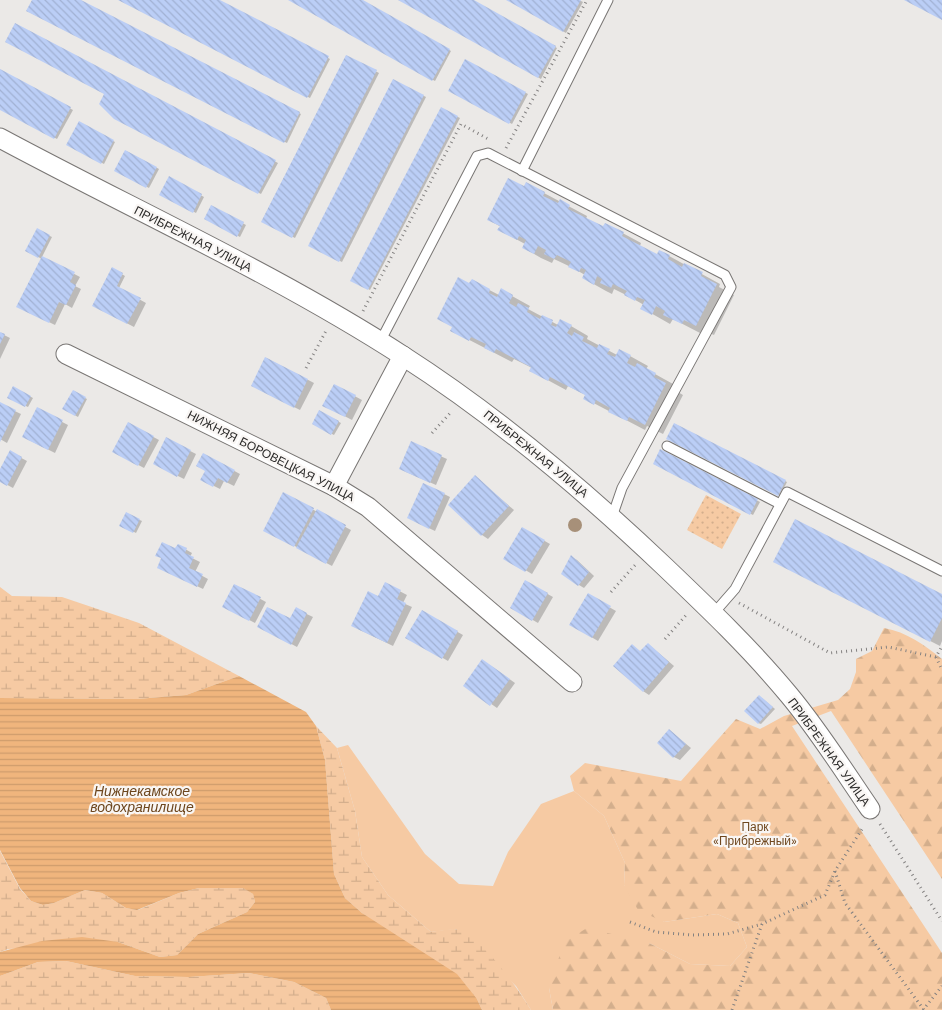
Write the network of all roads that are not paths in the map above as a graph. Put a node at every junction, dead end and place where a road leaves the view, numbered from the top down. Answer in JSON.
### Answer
{"nodes":[{"id":1,"x":608,"y":0,"type":"edge"},
{"id":2,"x":0,"y":138,"type":"edge"},
{"id":3,"x":522,"y":171,"type":"junction"},
{"id":4,"x":380,"y":342,"type":"junction"},
{"id":5,"x":66,"y":354,"type":"dead end"},
{"id":6,"x":403,"y":356,"type":"junction"},
{"id":7,"x":667,"y":446,"type":"dead end"},
{"id":8,"x":334,"y":486,"type":"junction"},
{"id":9,"x":780,"y":504,"type":"junction"},
{"id":10,"x":612,"y":518,"type":"junction"},
{"id":11,"x":942,"y":571,"type":"edge"},
{"id":12,"x":714,"y":613,"type":"junction"},
{"id":13,"x":572,"y":682,"type":"dead end"},
{"id":14,"x":872,"y":811,"type":"road end"}],
"edges":[{"from":1,"to":3,"type":"lane"},
{"from":2,"to":4,"type":"street","name":"ПРИБРЕЖНАЯ УЛИЦА"},
{"from":3,"to":4,"type":"lane"},
{"from":3,"to":10,"type":"lane"},
{"from":4,"to":6,"type":"street","name":"ПРИБРЕЖНАЯ УЛИЦА"},
{"from":5,"to":8,"type":"street","name":"НИЖНЯЯ БОРОВЕЦКАЯ УЛИЦА"},
{"from":6,"to":8,"type":"street"},
{"from":6,"to":10,"type":"street","name":"ПРИБРЕЖНАЯ УЛИЦА"},
{"from":7,"to":9,"type":"lane"},
{"from":8,"to":13,"type":"street","name":"НИЖНЯЯ БОРОВЕЦКАЯ УЛИЦА"},
{"from":9,"to":11,"type":"lane"},
{"from":9,"to":12,"type":"lane"},
{"from":10,"to":12,"type":"street","name":"ПРИБРЕЖНАЯ УЛИЦА"},
{"from":12,"to":14,"type":"street","name":"ПРИБРЕЖНАЯ УЛИЦА"}]}
